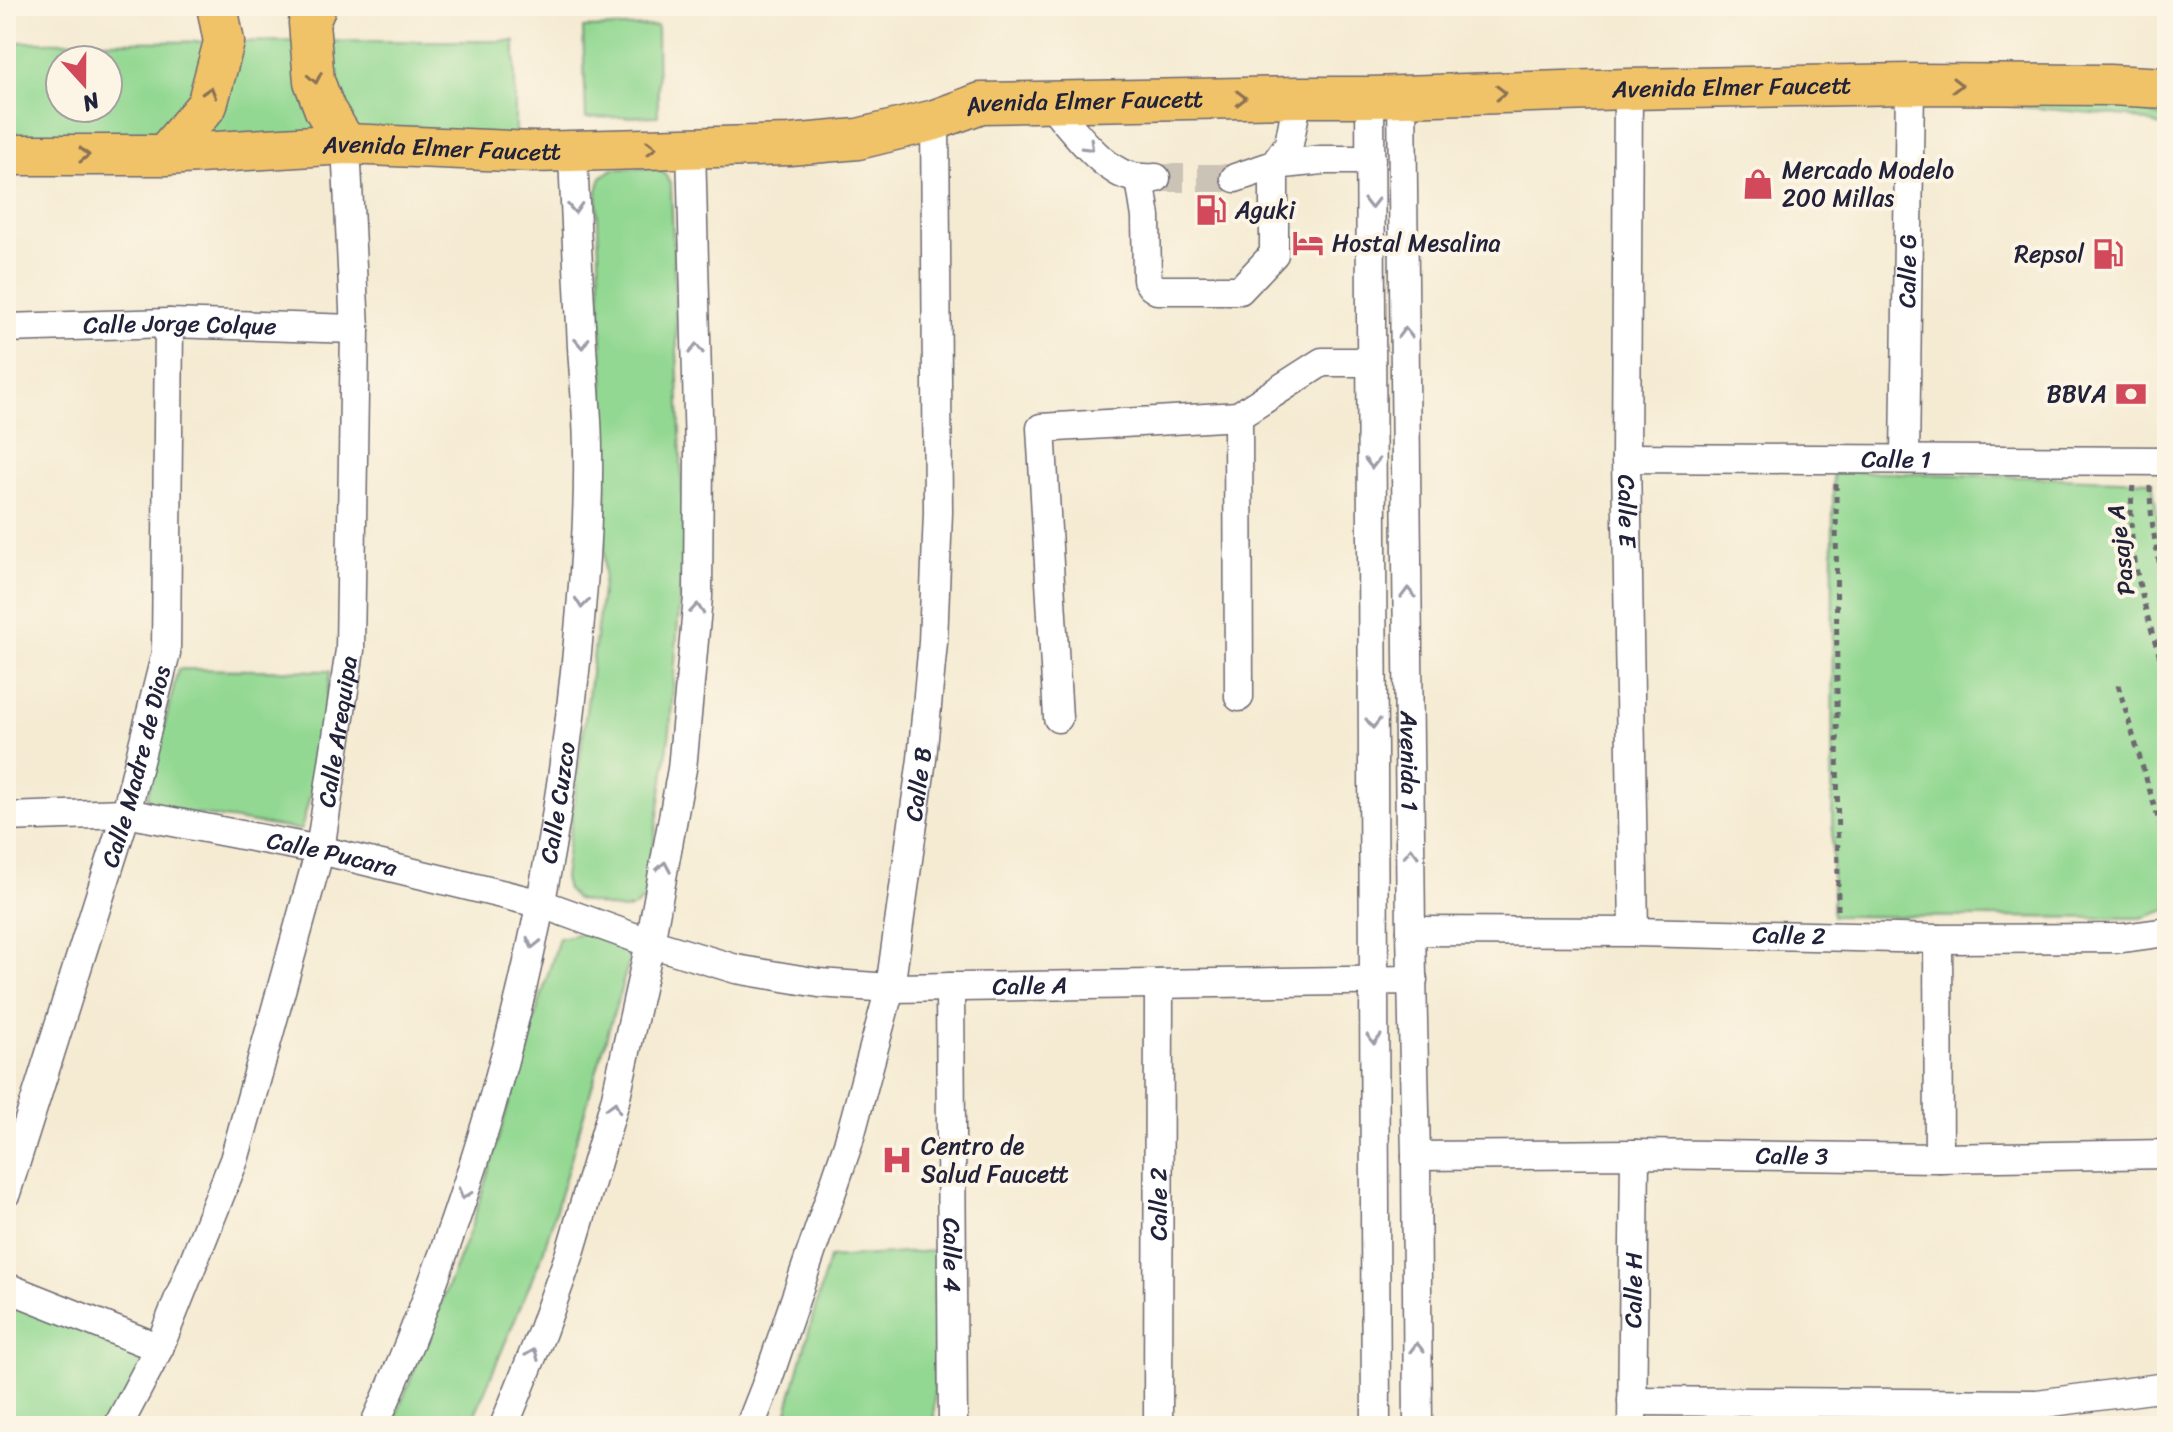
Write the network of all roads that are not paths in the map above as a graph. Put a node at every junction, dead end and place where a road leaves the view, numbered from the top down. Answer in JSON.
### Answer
{"nodes":[{"id":1,"x":217,"y":6,"type":"edge"},
{"id":2,"x":316,"y":6,"type":"edge"},
{"id":3,"x":1910,"y":84,"type":"junction"},
{"id":4,"x":2167,"y":88,"type":"edge"},
{"id":5,"x":1628,"y":89,"type":"junction"},
{"id":6,"x":1386,"y":96,"type":"junction"},
{"id":7,"x":1298,"y":97,"type":"junction"},
{"id":8,"x":1048,"y":101,"type":"junction"},
{"id":9,"x":935,"y":120,"type":"junction"},
{"id":10,"x":346,"y":144,"type":"junction"},
{"id":11,"x":691,"y":147,"type":"junction"},
{"id":12,"x":573,"y":150,"type":"junction"},
{"id":13,"x":165,"y":154,"type":"junction"},
{"id":14,"x":6,"y":155,"type":"edge"},
{"id":15,"x":1371,"y":160,"type":"junction"},
{"id":16,"x":1274,"y":165,"type":"junction"},
{"id":17,"x":1235,"y":178,"type":"tunnel mouth"},
{"id":18,"x":169,"y":323,"type":"junction"},
{"id":19,"x":6,"y":328,"type":"edge"},
{"id":20,"x":355,"y":329,"type":"junction"},
{"id":21,"x":1371,"y":362,"type":"junction"},
{"id":22,"x":1238,"y":416,"type":"junction"},
{"id":23,"x":1626,"y":458,"type":"junction"},
{"id":24,"x":1905,"y":459,"type":"junction"},
{"id":25,"x":2151,"y":461,"type":"edge"},
{"id":26,"x":1239,"y":697,"type":"dead end"},
{"id":27,"x":1058,"y":718,"type":"dead end"},
{"id":28,"x":126,"y":813,"type":"junction"},
{"id":29,"x":6,"y":817,"type":"edge"},
{"id":30,"x":320,"y":850,"type":"junction"},
{"id":31,"x":542,"y":904,"type":"junction"},
{"id":32,"x":1411,"y":931,"type":"junction"},
{"id":33,"x":1634,"y":932,"type":"junction"},
{"id":34,"x":2167,"y":932,"type":"edge"},
{"id":35,"x":1938,"y":939,"type":"junction"},
{"id":36,"x":650,"y":943,"type":"junction"},
{"id":37,"x":1413,"y":980,"type":"junction"},
{"id":38,"x":1374,"y":981,"type":"junction"},
{"id":39,"x":1159,"y":984,"type":"junction"},
{"id":40,"x":950,"y":987,"type":"junction"},
{"id":41,"x":890,"y":988,"type":"junction"},
{"id":42,"x":1635,"y":1154,"type":"junction"},
{"id":43,"x":2167,"y":1154,"type":"edge"},
{"id":44,"x":1416,"y":1156,"type":"junction"},
{"id":45,"x":1939,"y":1158,"type":"junction"},
{"id":46,"x":6,"y":1193,"type":"edge"},
{"id":47,"x":6,"y":1287,"type":"edge"},
{"id":48,"x":159,"y":1348,"type":"junction"},
{"id":49,"x":2167,"y":1387,"type":"edge"},
{"id":50,"x":1632,"y":1413,"type":"edge"},
{"id":51,"x":2038,"y":1415,"type":"edge"},
{"id":52,"x":118,"y":1426,"type":"edge"},
{"id":53,"x":374,"y":1426,"type":"edge"},
{"id":54,"x":504,"y":1426,"type":"edge"},
{"id":55,"x":750,"y":1426,"type":"edge"},
{"id":56,"x":953,"y":1426,"type":"edge"},
{"id":57,"x":1158,"y":1426,"type":"edge"},
{"id":58,"x":1376,"y":1426,"type":"edge"},
{"id":59,"x":1418,"y":1426,"type":"edge"}],
"edges":[{"from":13,"to":1,"type":"highway","one_way":true},
{"from":2,"to":10,"type":"highway","one_way":true},
{"from":3,"to":4,"type":"highway","name":"Avenida Elmer Faucett","one_way":true},
{"from":3,"to":5,"type":"highway","name":"Avenida Elmer Faucett"},
{"from":3,"to":24,"type":"street","name":"Calle G"},
{"from":6,"to":5,"type":"highway","name":"Avenida Elmer Faucett","one_way":true},
{"from":5,"to":23,"type":"street","name":"Calle E"},
{"from":6,"to":7,"type":"highway","name":"Avenida Elmer Faucett"},
{"from":6,"to":15,"type":"street","name":"Avenida 1"},
{"from":32,"to":6,"type":"street","name":"Avenida 1","one_way":true},
{"from":8,"to":7,"type":"highway","name":"Avenida Elmer Faucett","one_way":true},
{"from":7,"to":16,"type":"street"},
{"from":8,"to":9,"type":"highway","name":"Avenida Elmer Faucett"},
{"from":8,"to":16,"type":"street","one_way":true},
{"from":9,"to":11,"type":"highway","name":"Avenida Elmer Faucett"},
{"from":9,"to":41,"type":"street","name":"Calle B"},
{"from":10,"to":12,"type":"highway","name":"Avenida Elmer Faucett"},
{"from":10,"to":13,"type":"highway","name":"Avenida Elmer Faucett"},
{"from":10,"to":20,"type":"street","name":"Calle Arequipa"},
{"from":12,"to":11,"type":"highway","name":"Avenida Elmer Faucett","one_way":true},
{"from":36,"to":11,"type":"street","one_way":true},
{"from":12,"to":31,"type":"street","name":"Calle Cuzco","one_way":true},
{"from":14,"to":13,"type":"highway","name":"Avenida Elmer Faucett","one_way":true},
{"from":15,"to":16,"type":"street"},
{"from":15,"to":21,"type":"street","name":"Avenida 1","one_way":true},
{"from":16,"to":17,"type":"street"},
{"from":18,"to":19,"type":"street","name":"Calle Jorge Colque"},
{"from":18,"to":20,"type":"street","name":"Calle Jorge Colque"},
{"from":18,"to":28,"type":"street","name":"Calle Madre de Dios"},
{"from":20,"to":30,"type":"street","name":"Calle Arequipa"},
{"from":21,"to":22,"type":"street"},
{"from":21,"to":38,"type":"street","name":"Avenida 1","one_way":true},
{"from":22,"to":26,"type":"street"},
{"from":22,"to":27,"type":"street"},
{"from":23,"to":24,"type":"street","name":"Calle 1"},
{"from":23,"to":33,"type":"street","name":"Calle E"},
{"from":24,"to":25,"type":"street","name":"Calle 1"},
{"from":28,"to":29,"type":"street","name":"Calle Pucara"},
{"from":28,"to":30,"type":"street","name":"Calle Pucara"},
{"from":28,"to":46,"type":"street","name":"Calle Madre de Dios"},
{"from":30,"to":31,"type":"street","name":"Calle Pucara"},
{"from":30,"to":48,"type":"street","name":"Calle Arequipa"},
{"from":31,"to":36,"type":"street","name":"Calle Pucara"},
{"from":31,"to":53,"type":"street","name":"Calle Cuzco","one_way":true},
{"from":32,"to":33,"type":"street","name":"Calle 2"},
{"from":32,"to":37,"type":"street","name":"Avenida 1"},
{"from":33,"to":35,"type":"street","name":"Calle 2"},
{"from":34,"to":35,"type":"street","name":"Calle 2"},
{"from":35,"to":45,"type":"street"},
{"from":36,"to":41,"type":"street","name":"Calle A"},
{"from":54,"to":36,"type":"street","one_way":true},
{"from":37,"to":38,"type":"street","name":"Calle A"},
{"from":37,"to":44,"type":"street","name":"Avenida 1"},
{"from":38,"to":39,"type":"street","name":"Calle A"},
{"from":38,"to":58,"type":"street","name":"Avenida 1","one_way":true},
{"from":39,"to":40,"type":"street","name":"Calle A"},
{"from":39,"to":57,"type":"street","name":"Calle 2"},
{"from":40,"to":41,"type":"street","name":"Calle A"},
{"from":40,"to":56,"type":"street","name":"Calle 4"},
{"from":41,"to":55,"type":"street","name":"Calle B"},
{"from":42,"to":44,"type":"street","name":"Calle 3"},
{"from":42,"to":45,"type":"street","name":"Calle 3"},
{"from":42,"to":50,"type":"street","name":"Calle H"},
{"from":43,"to":45,"type":"street","name":"Calle 3"},
{"from":59,"to":44,"type":"street","name":"Avenida 1","one_way":true},
{"from":47,"to":48,"type":"street"},
{"from":48,"to":52,"type":"street","name":"Calle Arequipa"},
{"from":49,"to":51,"type":"street"},
{"from":50,"to":51,"type":"street"}]}
